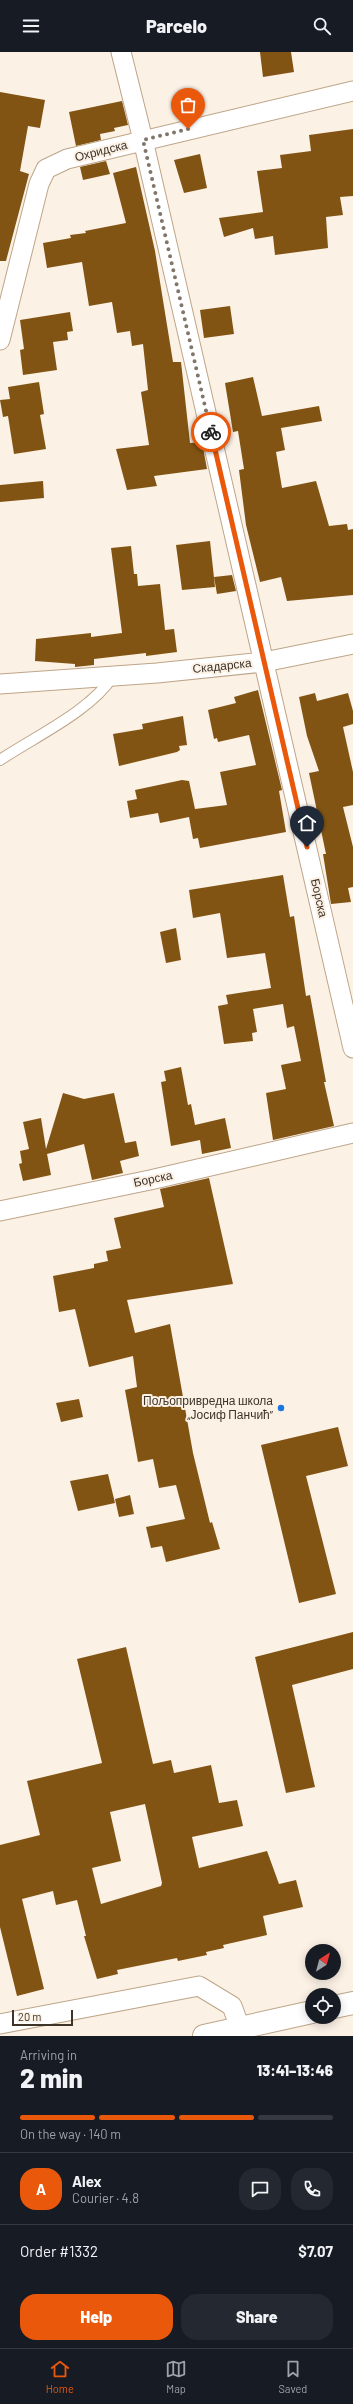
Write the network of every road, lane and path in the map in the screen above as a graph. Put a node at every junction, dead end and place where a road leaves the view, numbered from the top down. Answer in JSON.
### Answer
{"nodes":[{"id":1,"x":120,"y":52,"type":"edge"},
{"id":2,"x":353,"y":91,"type":"edge"},
{"id":3,"x":143,"y":140,"type":"junction"},
{"id":4,"x":0,"y":340,"type":"edge"},
{"id":5,"x":353,"y":644,"type":"edge"},
{"id":6,"x":264,"y":662,"type":"junction"},
{"id":7,"x":113,"y":676,"type":"junction"},
{"id":8,"x":0,"y":684,"type":"edge"},
{"id":9,"x":0,"y":760,"type":"edge"},
{"id":10,"x":353,"y":1048,"type":"edge"},
{"id":11,"x":353,"y":1133,"type":"edge"},
{"id":12,"x":0,"y":1211,"type":"edge"},
{"id":13,"x":353,"y":2003,"type":"edge"},
{"id":14,"x":341,"y":2006,"type":"edge"},
{"id":15,"x":305,"y":2014,"type":"edge"},
{"id":16,"x":0,"y":2024,"type":"edge"},
{"id":17,"x":240,"y":2028,"type":"junction"},
{"id":18,"x":204,"y":2036,"type":"edge"}],
"edges":[{"from":1,"to":3,"type":"street","name":"Борска"},
{"from":2,"to":3,"type":"street","name":"Охридска"},
{"from":3,"to":4,"type":"street","name":"Охридска"},
{"from":3,"to":6,"type":"street","name":"Борска"},
{"from":5,"to":6,"type":"street","name":"Скадарска"},
{"from":6,"to":7,"type":"street","name":"Скадарска"},
{"from":6,"to":10,"type":"street","name":"Борска"},
{"from":7,"to":8,"type":"street","name":"Скадарска"},
{"from":7,"to":9,"type":"lane"},
{"from":11,"to":12,"type":"street","name":"Борска"},
{"from":13,"to":14,"type":"main road"},
{"from":15,"to":17,"type":"main road"},
{"from":16,"to":17,"type":"street"},
{"from":17,"to":18,"type":"main road"}]}
